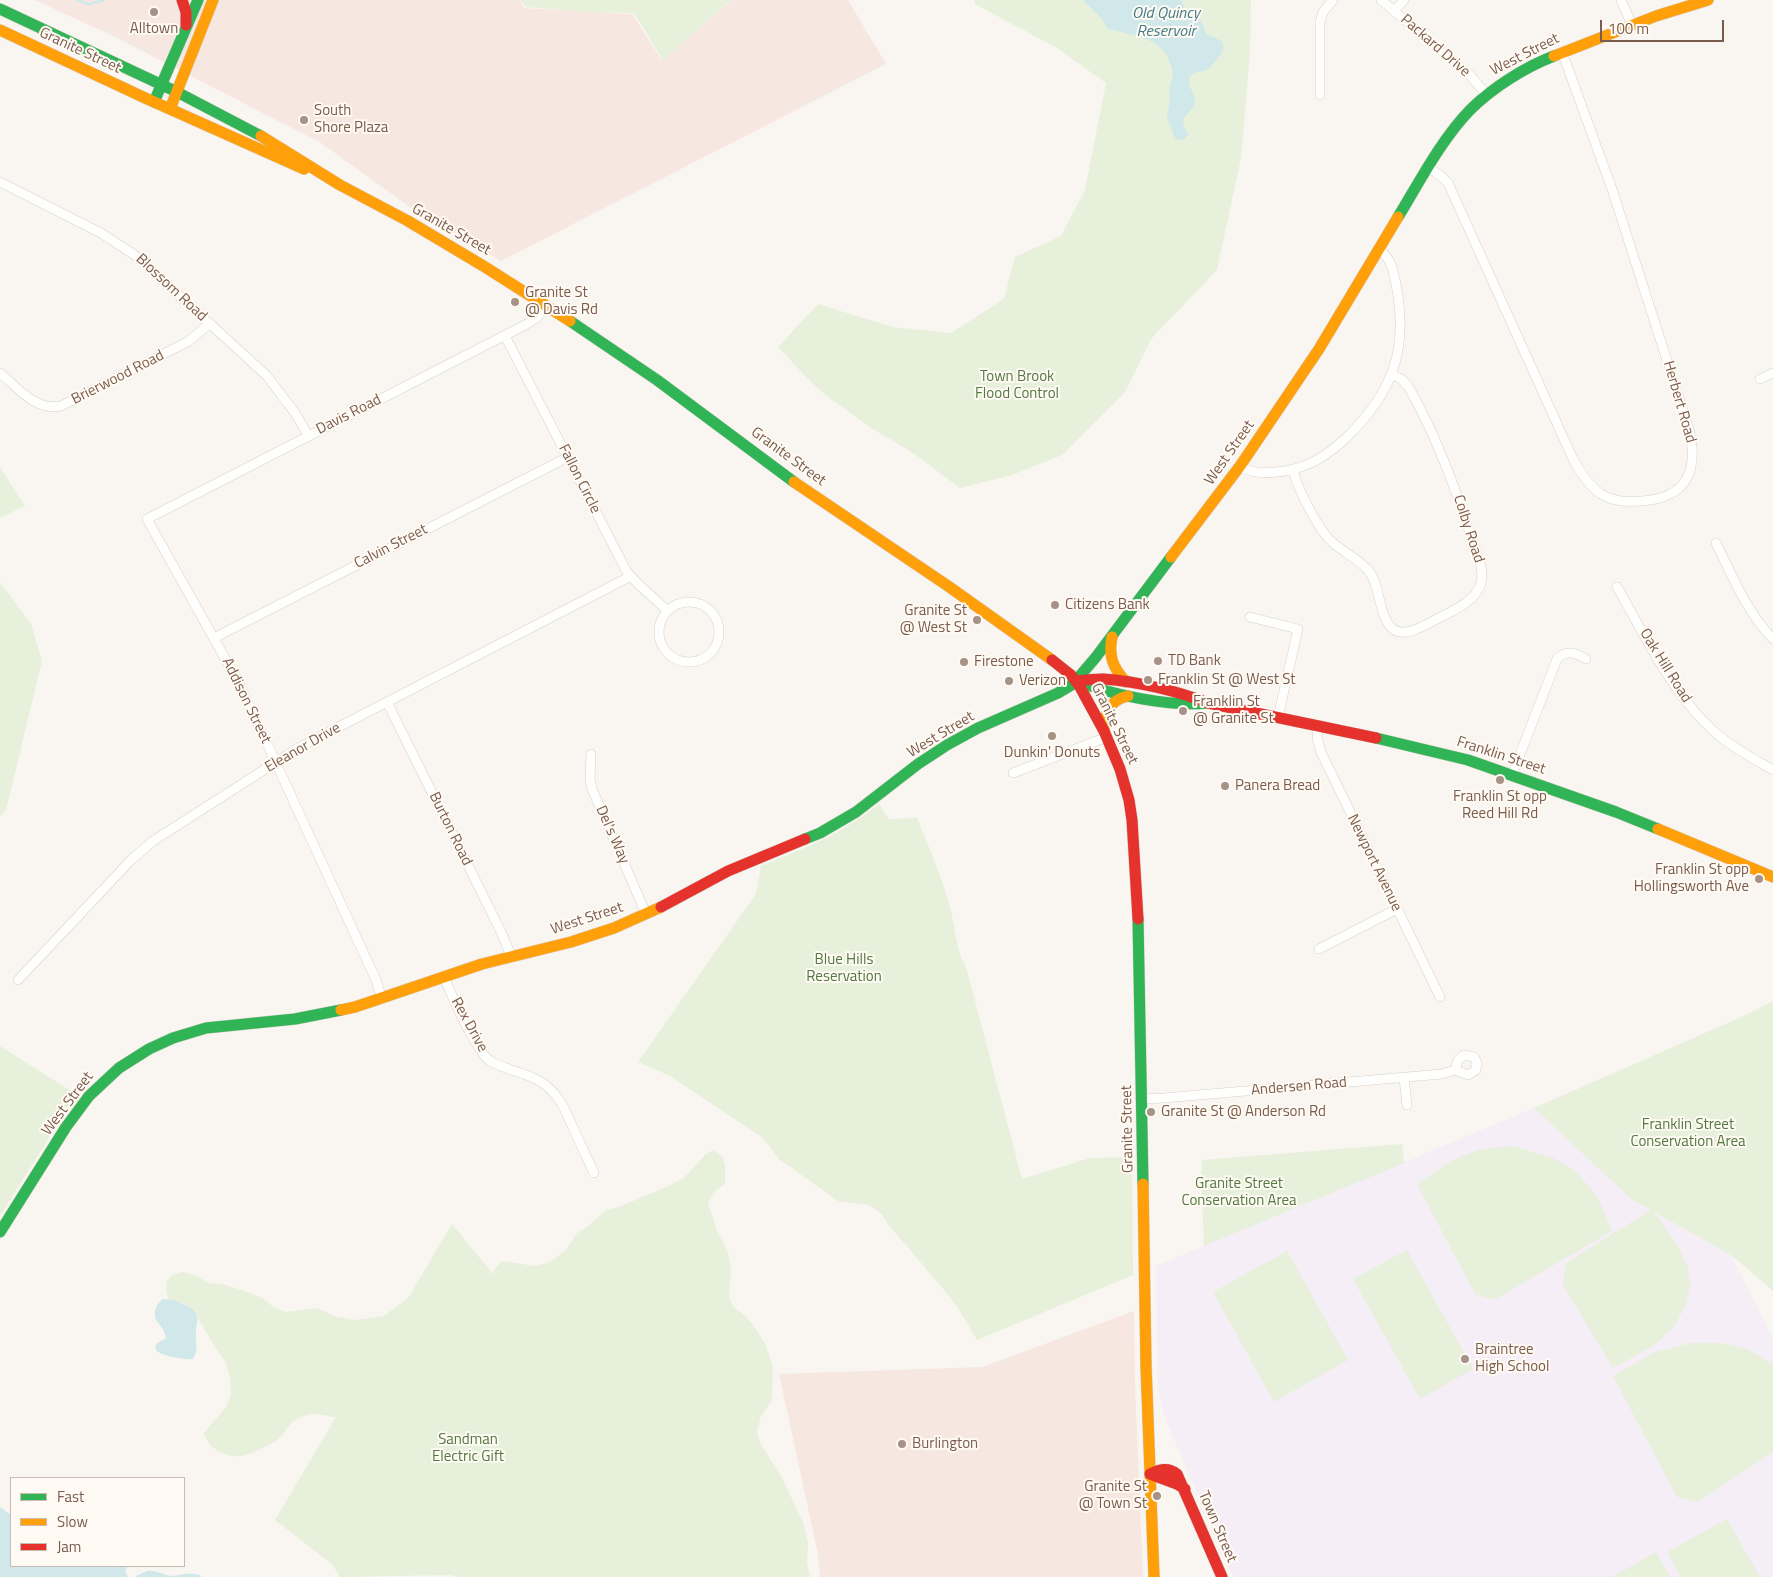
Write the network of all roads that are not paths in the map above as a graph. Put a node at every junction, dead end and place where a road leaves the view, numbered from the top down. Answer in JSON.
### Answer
{"nodes":[{"id":1,"x":182,"y":0,"type":"edge"},
{"id":2,"x":198,"y":0,"type":"edge"},
{"id":3,"x":213,"y":0,"type":"edge"},
{"id":4,"x":1333,"y":0,"type":"edge"},
{"id":5,"x":1381,"y":0,"type":"edge"},
{"id":6,"x":1404,"y":0,"type":"edge"},
{"id":7,"x":1621,"y":0,"type":"edge"},
{"id":8,"x":1708,"y":0,"type":"edge"},
{"id":9,"x":0,"y":9,"type":"edge"},
{"id":10,"x":1394,"y":11,"type":"junction"},
{"id":11,"x":1632,"y":25,"type":"junction"},
{"id":12,"x":0,"y":30,"type":"edge"},
{"id":13,"x":185,"y":30,"type":"junction"},
{"id":14,"x":1562,"y":52,"type":"junction"},
{"id":15,"x":161,"y":85,"type":"junction"},
{"id":16,"x":177,"y":92,"type":"junction"},
{"id":17,"x":1486,"y":94,"type":"junction"},
{"id":18,"x":1320,"y":95,"type":"dead end"},
{"id":19,"x":154,"y":102,"type":"junction"},
{"id":20,"x":170,"y":109,"type":"junction"},
{"id":21,"x":1428,"y":167,"type":"junction"},
{"id":22,"x":0,"y":182,"type":"edge"},
{"id":23,"x":340,"y":184,"type":"junction"},
{"id":24,"x":1380,"y":250,"type":"junction"},
{"id":25,"x":547,"y":307,"type":"junction"},
{"id":26,"x":209,"y":324,"type":"junction"},
{"id":27,"x":505,"y":336,"type":"junction"},
{"id":28,"x":0,"y":373,"type":"edge"},
{"id":29,"x":1773,"y":373,"type":"edge"},
{"id":30,"x":1391,"y":374,"type":"junction"},
{"id":31,"x":1760,"y":379,"type":"dead end"},
{"id":32,"x":308,"y":435,"type":"junction"},
{"id":33,"x":568,"y":457,"type":"junction"},
{"id":34,"x":1240,"y":466,"type":"junction"},
{"id":35,"x":1293,"y":469,"type":"junction"},
{"id":36,"x":147,"y":519,"type":"joint"},
{"id":37,"x":1716,"y":543,"type":"dead end"},
{"id":38,"x":631,"y":576,"type":"junction"},
{"id":39,"x":1617,"y":587,"type":"dead end"},
{"id":40,"x":668,"y":611,"type":"junction"},
{"id":41,"x":1250,"y":617,"type":"dead end"},
{"id":42,"x":1112,"y":636,"type":"junction"},
{"id":43,"x":214,"y":638,"type":"junction"},
{"id":44,"x":1773,"y":638,"type":"edge"},
{"id":45,"x":1586,"y":659,"type":"dead end"},
{"id":46,"x":1076,"y":681,"type":"junction"},
{"id":47,"x":1126,"y":682,"type":"junction"},
{"id":48,"x":1131,"y":695,"type":"junction"},
{"id":49,"x":387,"y":702,"type":"junction"},
{"id":50,"x":1208,"y":703,"type":"junction"},
{"id":51,"x":1278,"y":717,"type":"junction"},
{"id":52,"x":1318,"y":725,"type":"junction"},
{"id":53,"x":1105,"y":734,"type":"junction"},
{"id":54,"x":591,"y":754,"type":"dead end"},
{"id":55,"x":276,"y":762,"type":"junction"},
{"id":56,"x":1773,"y":770,"type":"edge"},
{"id":57,"x":1013,"y":773,"type":"dead end"},
{"id":58,"x":1512,"y":775,"type":"junction"},
{"id":59,"x":1773,"y":877,"type":"edge"},
{"id":60,"x":1397,"y":909,"type":"junction"},
{"id":61,"x":646,"y":914,"type":"junction"},
{"id":62,"x":1319,"y":949,"type":"dead end"},
{"id":63,"x":511,"y":956,"type":"junction"},
{"id":64,"x":444,"y":977,"type":"junction"},
{"id":65,"x":18,"y":980,"type":"dead end"},
{"id":66,"x":1440,"y":997,"type":"dead end"},
{"id":67,"x":382,"y":999,"type":"junction"},
{"id":68,"x":1455,"y":1070,"type":"dead end"},
{"id":69,"x":1404,"y":1078,"type":"junction"},
{"id":70,"x":1142,"y":1099,"type":"junction"},
{"id":71,"x":1406,"y":1105,"type":"dead end"},
{"id":72,"x":594,"y":1173,"type":"dead end"},
{"id":73,"x":0,"y":1232,"type":"edge"},
{"id":74,"x":1150,"y":1474,"type":"junction"},
{"id":75,"x":1154,"y":1577,"type":"edge"},
{"id":76,"x":1222,"y":1577,"type":"edge"}],
"edges":[{"from":1,"to":13,"type":"main road"},
{"from":2,"to":13,"type":"main road"},
{"from":3,"to":16,"type":"main road"},
{"from":4,"to":18,"type":"street"},
{"from":5,"to":10,"type":"street","name":"Packard Drive"},
{"from":6,"to":10,"type":"street"},
{"from":7,"to":11,"type":"street"},
{"from":8,"to":11,"type":"main road","name":"West Street"},
{"from":9,"to":15,"type":"main road","name":"Granite Street"},
{"from":10,"to":17,"type":"street","name":"Packard Drive"},
{"from":11,"to":14,"type":"main road","name":"West Street"},
{"from":12,"to":19,"type":"main road","name":"Granite Street"},
{"from":13,"to":15,"type":"main road"},
{"from":14,"to":17,"type":"main road","name":"West Street"},
{"from":14,"to":21,"type":"street","name":"Herbert Road"},
{"from":15,"to":16,"type":"main road","name":"Granite Street"},
{"from":15,"to":19,"type":"main road"},
{"from":16,"to":20,"type":"main road"},
{"from":16,"to":23,"type":"main road","name":"Granite Street"},
{"from":17,"to":21,"type":"main road","name":"West Street"},
{"from":19,"to":20,"type":"main road","name":"Granite Street"},
{"from":20,"to":23,"type":"main road","name":"Granite Street"},
{"from":21,"to":24,"type":"main road","name":"West Street"},
{"from":22,"to":26,"type":"street","name":"Blossom Road"},
{"from":23,"to":25,"type":"main road","name":"Granite Street"},
{"from":24,"to":30,"type":"street"},
{"from":24,"to":34,"type":"main road","name":"West Street"},
{"from":25,"to":27,"type":"street","name":"Davis Road"},
{"from":25,"to":46,"type":"main road","name":"Granite Street"},
{"from":26,"to":28,"type":"street","name":"Brierwood Road"},
{"from":26,"to":32,"type":"street","name":"Blossom Road"},
{"from":27,"to":32,"type":"street","name":"Davis Road"},
{"from":27,"to":33,"type":"street","name":"Fallon Circle"},
{"from":29,"to":31,"type":"street"},
{"from":30,"to":35,"type":"street"},
{"from":30,"to":35,"type":"street","name":"Colby Road"},
{"from":32,"to":36,"type":"street","name":"Davis Road"},
{"from":33,"to":38,"type":"street","name":"Fallon Circle"},
{"from":33,"to":43,"type":"street","name":"Calvin Street"},
{"from":34,"to":35,"type":"street"},
{"from":34,"to":42,"type":"main road","name":"West Street"},
{"from":36,"to":43,"type":"street","name":"Addison Street"},
{"from":37,"to":44,"type":"street"},
{"from":38,"to":40,"type":"street","name":"Fallon Circle"},
{"from":38,"to":49,"type":"street","name":"Eleanor Drive"},
{"from":39,"to":56,"type":"street","name":"Oak Hill Road"},
{"from":40,"to":40,"type":"street"},
{"from":41,"to":51,"type":"street"},
{"from":42,"to":46,"type":"main road","name":"West Street"},
{"from":42,"to":47,"type":"main road"},
{"from":43,"to":55,"type":"street","name":"Addison Street"},
{"from":45,"to":58,"type":"street"},
{"from":46,"to":47,"type":"main road","name":"Franklin Street"},
{"from":46,"to":48,"type":"main road","name":"Franklin Street"},
{"from":46,"to":53,"type":"main road","name":"Granite Street"},
{"from":46,"to":61,"type":"main road","name":"West Street"},
{"from":47,"to":50,"type":"main road","name":"Franklin Street"},
{"from":48,"to":50,"type":"main road","name":"Franklin Street"},
{"from":48,"to":53,"type":"main road"},
{"from":49,"to":55,"type":"street","name":"Eleanor Drive"},
{"from":49,"to":63,"type":"street","name":"Burton Road"},
{"from":50,"to":51,"type":"main road","name":"Franklin Street"},
{"from":51,"to":52,"type":"main road","name":"Franklin Street"},
{"from":52,"to":58,"type":"main road","name":"Franklin Street"},
{"from":52,"to":60,"type":"street","name":"Newport Avenue"},
{"from":53,"to":57,"type":"street"},
{"from":53,"to":70,"type":"main road","name":"Granite Street"},
{"from":54,"to":61,"type":"street","name":"Del's Way"},
{"from":55,"to":65,"type":"street","name":"Eleanor Drive"},
{"from":55,"to":67,"type":"street","name":"Addison Street"},
{"from":58,"to":59,"type":"main road","name":"Franklin Street"},
{"from":60,"to":62,"type":"street"},
{"from":60,"to":66,"type":"street","name":"Newport Avenue"},
{"from":61,"to":63,"type":"main road","name":"West Street"},
{"from":63,"to":64,"type":"main road","name":"West Street"},
{"from":64,"to":67,"type":"main road","name":"West Street"},
{"from":64,"to":72,"type":"street","name":"Rex Drive"},
{"from":67,"to":73,"type":"main road","name":"West Street"},
{"from":68,"to":69,"type":"street","name":"Andersen Road"},
{"from":69,"to":70,"type":"street","name":"Andersen Road"},
{"from":69,"to":71,"type":"street"},
{"from":70,"to":74,"type":"main road","name":"Granite Street"},
{"from":74,"to":75,"type":"main road","name":"Granite Street"},
{"from":74,"to":76,"type":"main road","name":"Town Street"}]}
